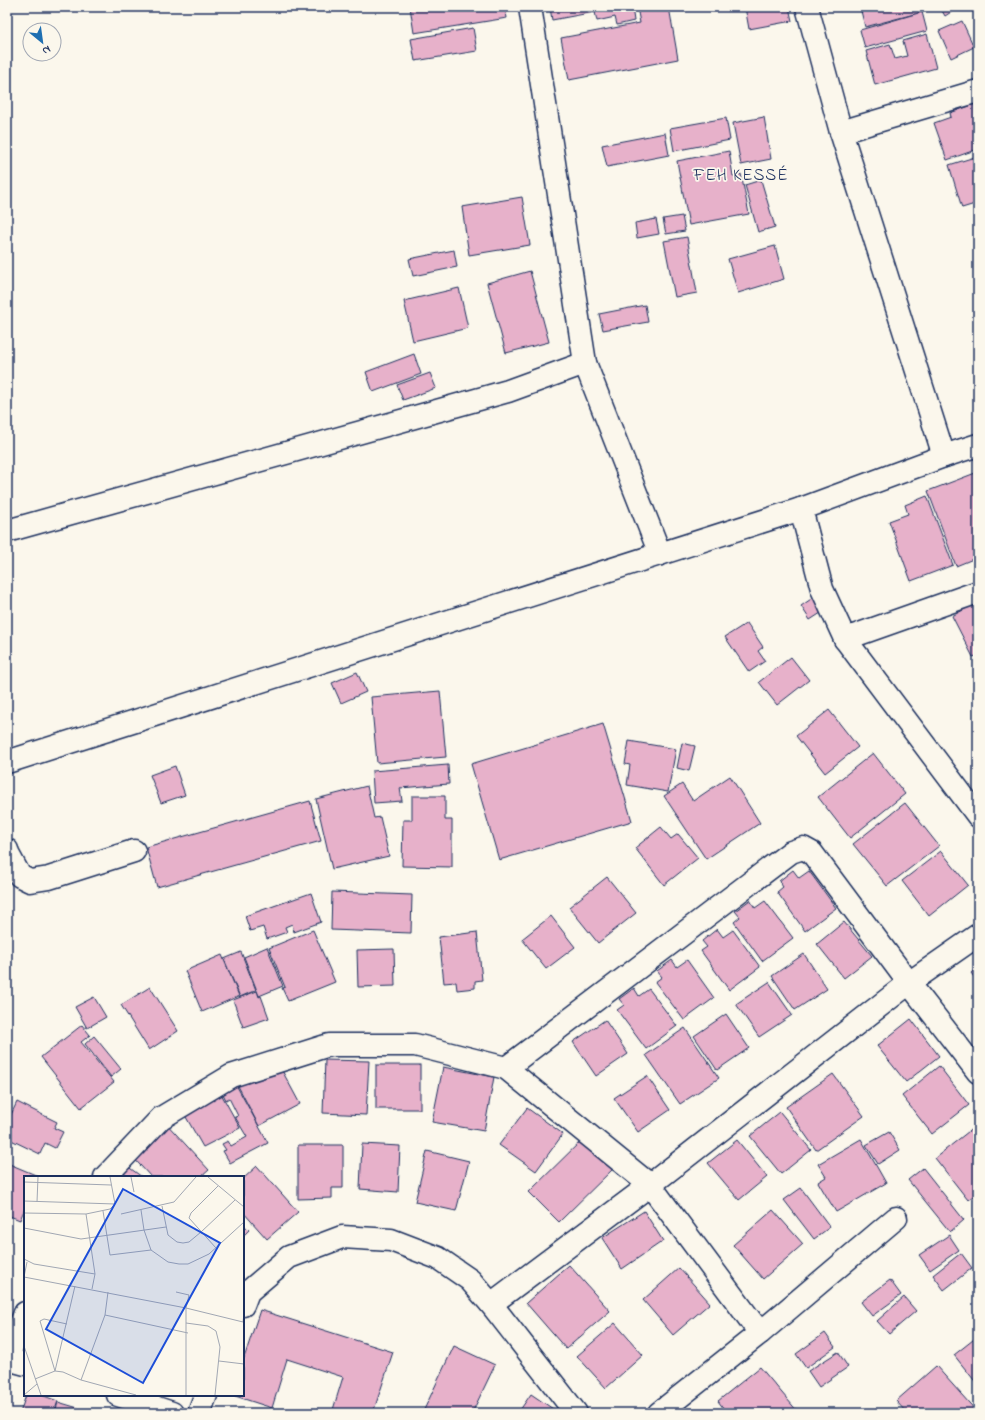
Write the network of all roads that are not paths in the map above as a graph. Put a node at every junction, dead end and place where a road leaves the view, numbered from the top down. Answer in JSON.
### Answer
{"nodes":[{"id":1,"x":530,"y":7,"type":"edge"},
{"id":2,"x":807,"y":7,"type":"edge"},
{"id":3,"x":978,"y":90,"type":"edge"},
{"id":4,"x":841,"y":132,"type":"junction"},
{"id":5,"x":585,"y":363,"type":"junction"},
{"id":6,"x":978,"y":445,"type":"edge"},
{"id":7,"x":944,"y":456,"type":"junction"},
{"id":8,"x":801,"y":509,"type":"junction"},
{"id":9,"x":7,"y":531,"type":"edge"},
{"id":10,"x":660,"y":554,"type":"junction"},
{"id":11,"x":978,"y":592,"type":"edge"},
{"id":12,"x":845,"y":639,"type":"junction"},
{"id":13,"x":7,"y":762,"type":"edge"},
{"id":14,"x":978,"y":816,"type":"edge"},
{"id":15,"x":7,"y":850,"type":"edge"},
{"id":16,"x":134,"y":851,"type":"dead end"},
{"id":17,"x":978,"y":935,"type":"edge"},
{"id":18,"x":909,"y":983,"type":"junction"},
{"id":19,"x":506,"y":1068,"type":"junction"},
{"id":20,"x":978,"y":1072,"type":"edge"},
{"id":21,"x":106,"y":1176,"type":"edge"},
{"id":22,"x":650,"y":1185,"type":"junction"},
{"id":23,"x":896,"y":1218,"type":"dead end"},
{"id":24,"x":244,"y":1302,"type":"edge"},
{"id":25,"x":492,"y":1304,"type":"junction"},
{"id":26,"x":24,"y":1316,"type":"edge"},
{"id":27,"x":760,"y":1333,"type":"junction"},
{"id":28,"x":7,"y":1359,"type":"edge"},
{"id":29,"x":24,"y":1364,"type":"edge"},
{"id":30,"x":121,"y":1396,"type":"edge"},
{"id":31,"x":206,"y":1396,"type":"edge"},
{"id":32,"x":172,"y":1413,"type":"edge"},
{"id":33,"x":198,"y":1413,"type":"edge"},
{"id":34,"x":576,"y":1413,"type":"edge"},
{"id":35,"x":660,"y":1413,"type":"edge"}],
"edges":[{"from":1,"to":5,"type":"street"},
{"from":2,"to":4,"type":"street"},
{"from":3,"to":4,"type":"street"},
{"from":4,"to":7,"type":"street"},
{"from":5,"to":9,"type":"street"},
{"from":5,"to":10,"type":"street"},
{"from":6,"to":7,"type":"street"},
{"from":7,"to":8,"type":"street"},
{"from":8,"to":10,"type":"street"},
{"from":8,"to":12,"type":"street"},
{"from":10,"to":13,"type":"street"},
{"from":11,"to":12,"type":"street"},
{"from":12,"to":14,"type":"street"},
{"from":15,"to":16,"type":"street"},
{"from":17,"to":18,"type":"street"},
{"from":18,"to":19,"type":"street"},
{"from":18,"to":20,"type":"street"},
{"from":18,"to":22,"type":"street"},
{"from":19,"to":21,"type":"street"},
{"from":19,"to":22,"type":"street"},
{"from":22,"to":25,"type":"street"},
{"from":22,"to":27,"type":"street"},
{"from":23,"to":27,"type":"street"},
{"from":24,"to":25,"type":"street"},
{"from":25,"to":34,"type":"street"},
{"from":26,"to":28,"type":"street"},
{"from":27,"to":35,"type":"street"},
{"from":28,"to":29,"type":"street"},
{"from":30,"to":32,"type":"street"},
{"from":31,"to":33,"type":"street"}]}
